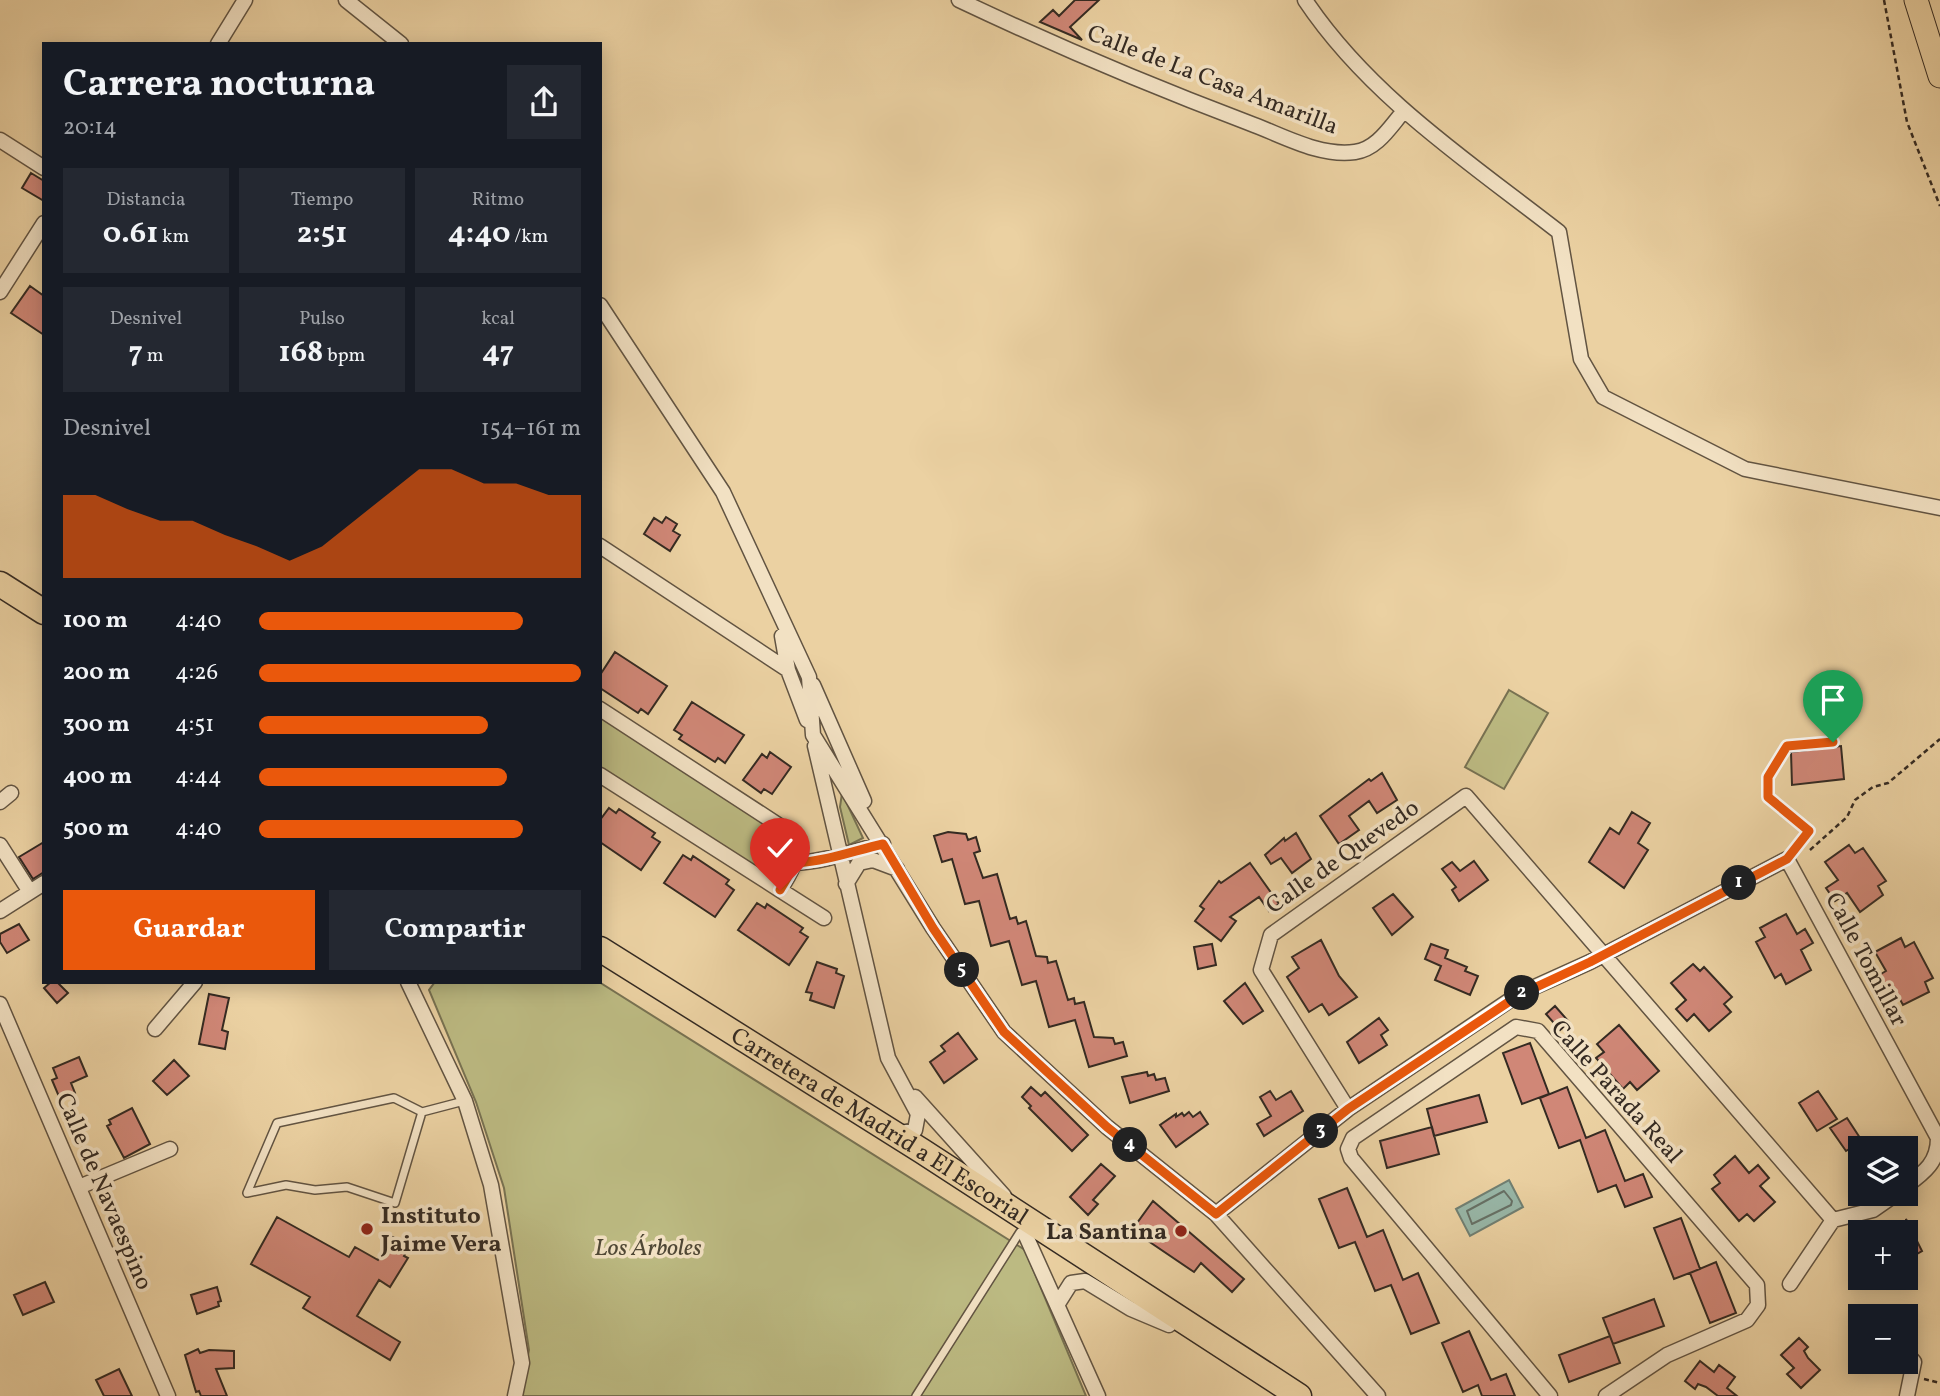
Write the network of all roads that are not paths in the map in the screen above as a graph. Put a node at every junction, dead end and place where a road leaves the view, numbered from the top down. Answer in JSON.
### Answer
{"nodes":[{"id":1,"x":245,"y":0,"type":"edge"},
{"id":2,"x":346,"y":0,"type":"edge"},
{"id":3,"x":959,"y":0,"type":"edge"},
{"id":4,"x":1305,"y":0,"type":"edge"},
{"id":5,"x":1916,"y":0,"type":"edge"},
{"id":6,"x":219,"y":42,"type":"edge"},
{"id":7,"x":398,"y":42,"type":"edge"},
{"id":8,"x":1940,"y":76,"type":"edge"},
{"id":9,"x":1403,"y":112,"type":"junction"},
{"id":10,"x":0,"y":140,"type":"edge"},
{"id":11,"x":42,"y":167,"type":"edge"},
{"id":12,"x":42,"y":226,"type":"edge"},
{"id":13,"x":0,"y":292,"type":"edge"},
{"id":14,"x":602,"y":308,"type":"edge"},
{"id":15,"x":1940,"y":508,"type":"edge"},
{"id":16,"x":602,"y":547,"type":"edge"},
{"id":17,"x":0,"y":567,"type":"edge"},
{"id":18,"x":3,"y":592,"type":"edge"},
{"id":19,"x":42,"y":593,"type":"edge"},
{"id":20,"x":42,"y":614,"type":"edge"},
{"id":21,"x":779,"y":619,"type":"junction"},
{"id":22,"x":788,"y":670,"type":"junction"},
{"id":23,"x":809,"y":677,"type":"junction"},
{"id":24,"x":602,"y":710,"type":"edge"},
{"id":25,"x":813,"y":735,"type":"junction"},
{"id":26,"x":1833,"y":742,"type":"dead end"},
{"id":27,"x":602,"y":776,"type":"edge"},
{"id":28,"x":883,"y":844,"type":"junction"},
{"id":29,"x":0,"y":845,"type":"edge"},
{"id":30,"x":840,"y":858,"type":"junction"},
{"id":31,"x":1787,"y":859,"type":"junction"},
{"id":32,"x":796,"y":863,"type":"junction"},
{"id":33,"x":897,"y":869,"type":"junction"},
{"id":34,"x":42,"y":884,"type":"edge"},
{"id":35,"x":846,"y":884,"type":"junction"},
{"id":36,"x":780,"y":890,"type":"junction"},
{"id":37,"x":30,"y":892,"type":"junction"},
{"id":38,"x":0,"y":911,"type":"edge"},
{"id":39,"x":824,"y":918,"type":"dead end"},
{"id":40,"x":602,"y":950,"type":"edge"},
{"id":41,"x":1602,"y":954,"type":"junction"},
{"id":42,"x":602,"y":965,"type":"edge"},
{"id":43,"x":193,"y":984,"type":"edge"},
{"id":44,"x":409,"y":984,"type":"edge"},
{"id":45,"x":0,"y":1004,"type":"edge"},
{"id":46,"x":155,"y":1029,"type":"dead end"},
{"id":47,"x":900,"y":1081,"type":"junction"},
{"id":48,"x":465,"y":1101,"type":"junction"},
{"id":49,"x":1348,"y":1109,"type":"junction"},
{"id":50,"x":422,"y":1112,"type":"junction"},
{"id":51,"x":895,"y":1134,"type":"junction"},
{"id":52,"x":170,"y":1149,"type":"dead end"},
{"id":53,"x":1918,"y":1177,"type":"edge"},
{"id":54,"x":79,"y":1187,"type":"junction"},
{"id":55,"x":1879,"y":1206,"type":"edge"},
{"id":56,"x":1216,"y":1214,"type":"junction"},
{"id":57,"x":1833,"y":1220,"type":"junction"},
{"id":58,"x":1023,"y":1228,"type":"junction"},
{"id":59,"x":1790,"y":1283,"type":"dead end"},
{"id":60,"x":1059,"y":1302,"type":"junction"},
{"id":61,"x":1169,"y":1325,"type":"junction"},
{"id":62,"x":1912,"y":1374,"type":"edge"},
{"id":63,"x":168,"y":1396,"type":"edge"},
{"id":64,"x":515,"y":1396,"type":"edge"},
{"id":65,"x":916,"y":1396,"type":"edge"},
{"id":66,"x":1098,"y":1396,"type":"edge"},
{"id":67,"x":1275,"y":1396,"type":"edge"},
{"id":68,"x":1299,"y":1396,"type":"edge"},
{"id":69,"x":1378,"y":1396,"type":"edge"},
{"id":70,"x":1550,"y":1396,"type":"edge"},
{"id":71,"x":1606,"y":1396,"type":"edge"},
{"id":72,"x":1907,"y":1396,"type":"edge"}],
"edges":[{"from":1,"to":6,"type":"street"},
{"from":2,"to":7,"type":"street"},
{"from":3,"to":9,"type":"street","name":"Calle de La Casa Amarilla"},
{"from":4,"to":9,"type":"street"},
{"from":5,"to":8,"type":"main road"},
{"from":9,"to":15,"type":"street"},
{"from":10,"to":11,"type":"street"},
{"from":12,"to":13,"type":"street"},
{"from":14,"to":21,"type":"street"},
{"from":16,"to":22,"type":"street"},
{"from":17,"to":19,"type":"highway"},
{"from":18,"to":20,"type":"highway"},
{"from":21,"to":22,"type":"street"},
{"from":21,"to":23,"type":"street"},
{"from":22,"to":25,"type":"street"},
{"from":23,"to":25,"type":"street"},
{"from":23,"to":28,"type":"street"},
{"from":24,"to":32,"type":"street"},
{"from":25,"to":28,"type":"street"},
{"from":25,"to":30,"type":"street"},
{"from":26,"to":31,"type":"lane"},
{"from":27,"to":36,"type":"street"},
{"from":28,"to":30,"type":"street"},
{"from":28,"to":33,"type":"street"},
{"from":29,"to":37,"type":"street"},
{"from":30,"to":32,"type":"street"},
{"from":30,"to":35,"type":"street"},
{"from":31,"to":41,"type":"street"},
{"from":31,"to":53,"type":"street","name":"Calle Tomillar"},
{"from":32,"to":36,"type":"street"},
{"from":33,"to":35,"type":"street"},
{"from":33,"to":56,"type":"street"},
{"from":34,"to":37,"type":"street"},
{"from":35,"to":47,"type":"street"},
{"from":36,"to":39,"type":"street"},
{"from":37,"to":38,"type":"street"},
{"from":40,"to":51,"type":"highway","name":"Carretera de Madrid a El Escorial"},
{"from":41,"to":49,"type":"street"},
{"from":41,"to":49,"type":"street","name":"Calle de Quevedo"},
{"from":41,"to":57,"type":"street"},
{"from":42,"to":58,"type":"highway","name":"Carretera de Madrid a El Escorial"},
{"from":43,"to":46,"type":"street"},
{"from":44,"to":48,"type":"street"},
{"from":45,"to":54,"type":"street","name":"Calle de Navaespino"},
{"from":47,"to":51,"type":"street"},
{"from":47,"to":58,"type":"street"},
{"from":48,"to":50,"type":"lane"},
{"from":48,"to":64,"type":"street"},
{"from":49,"to":56,"type":"street"},
{"from":50,"to":50,"type":"lane"},
{"from":51,"to":58,"type":"highway","name":"Carretera de Madrid a El Escorial"},
{"from":52,"to":54,"type":"street"},
{"from":54,"to":63,"type":"street","name":"Calle de Navaespino"},
{"from":55,"to":57,"type":"street"},
{"from":56,"to":69,"type":"street"},
{"from":57,"to":59,"type":"street"},
{"from":58,"to":60,"type":"street"},
{"from":58,"to":61,"type":"highway","name":"Carretera de Madrid a El Escorial"},
{"from":58,"to":65,"type":"lane"},
{"from":58,"to":68,"type":"highway","name":"Carretera de Madrid a El Escorial"},
{"from":60,"to":61,"type":"street"},
{"from":60,"to":66,"type":"street"},
{"from":61,"to":67,"type":"highway","name":"Carretera de Madrid a El Escorial"},
{"from":62,"to":72,"type":"street"},
{"from":70,"to":71,"type":"street","name":"Calle Parada Real"}]}
